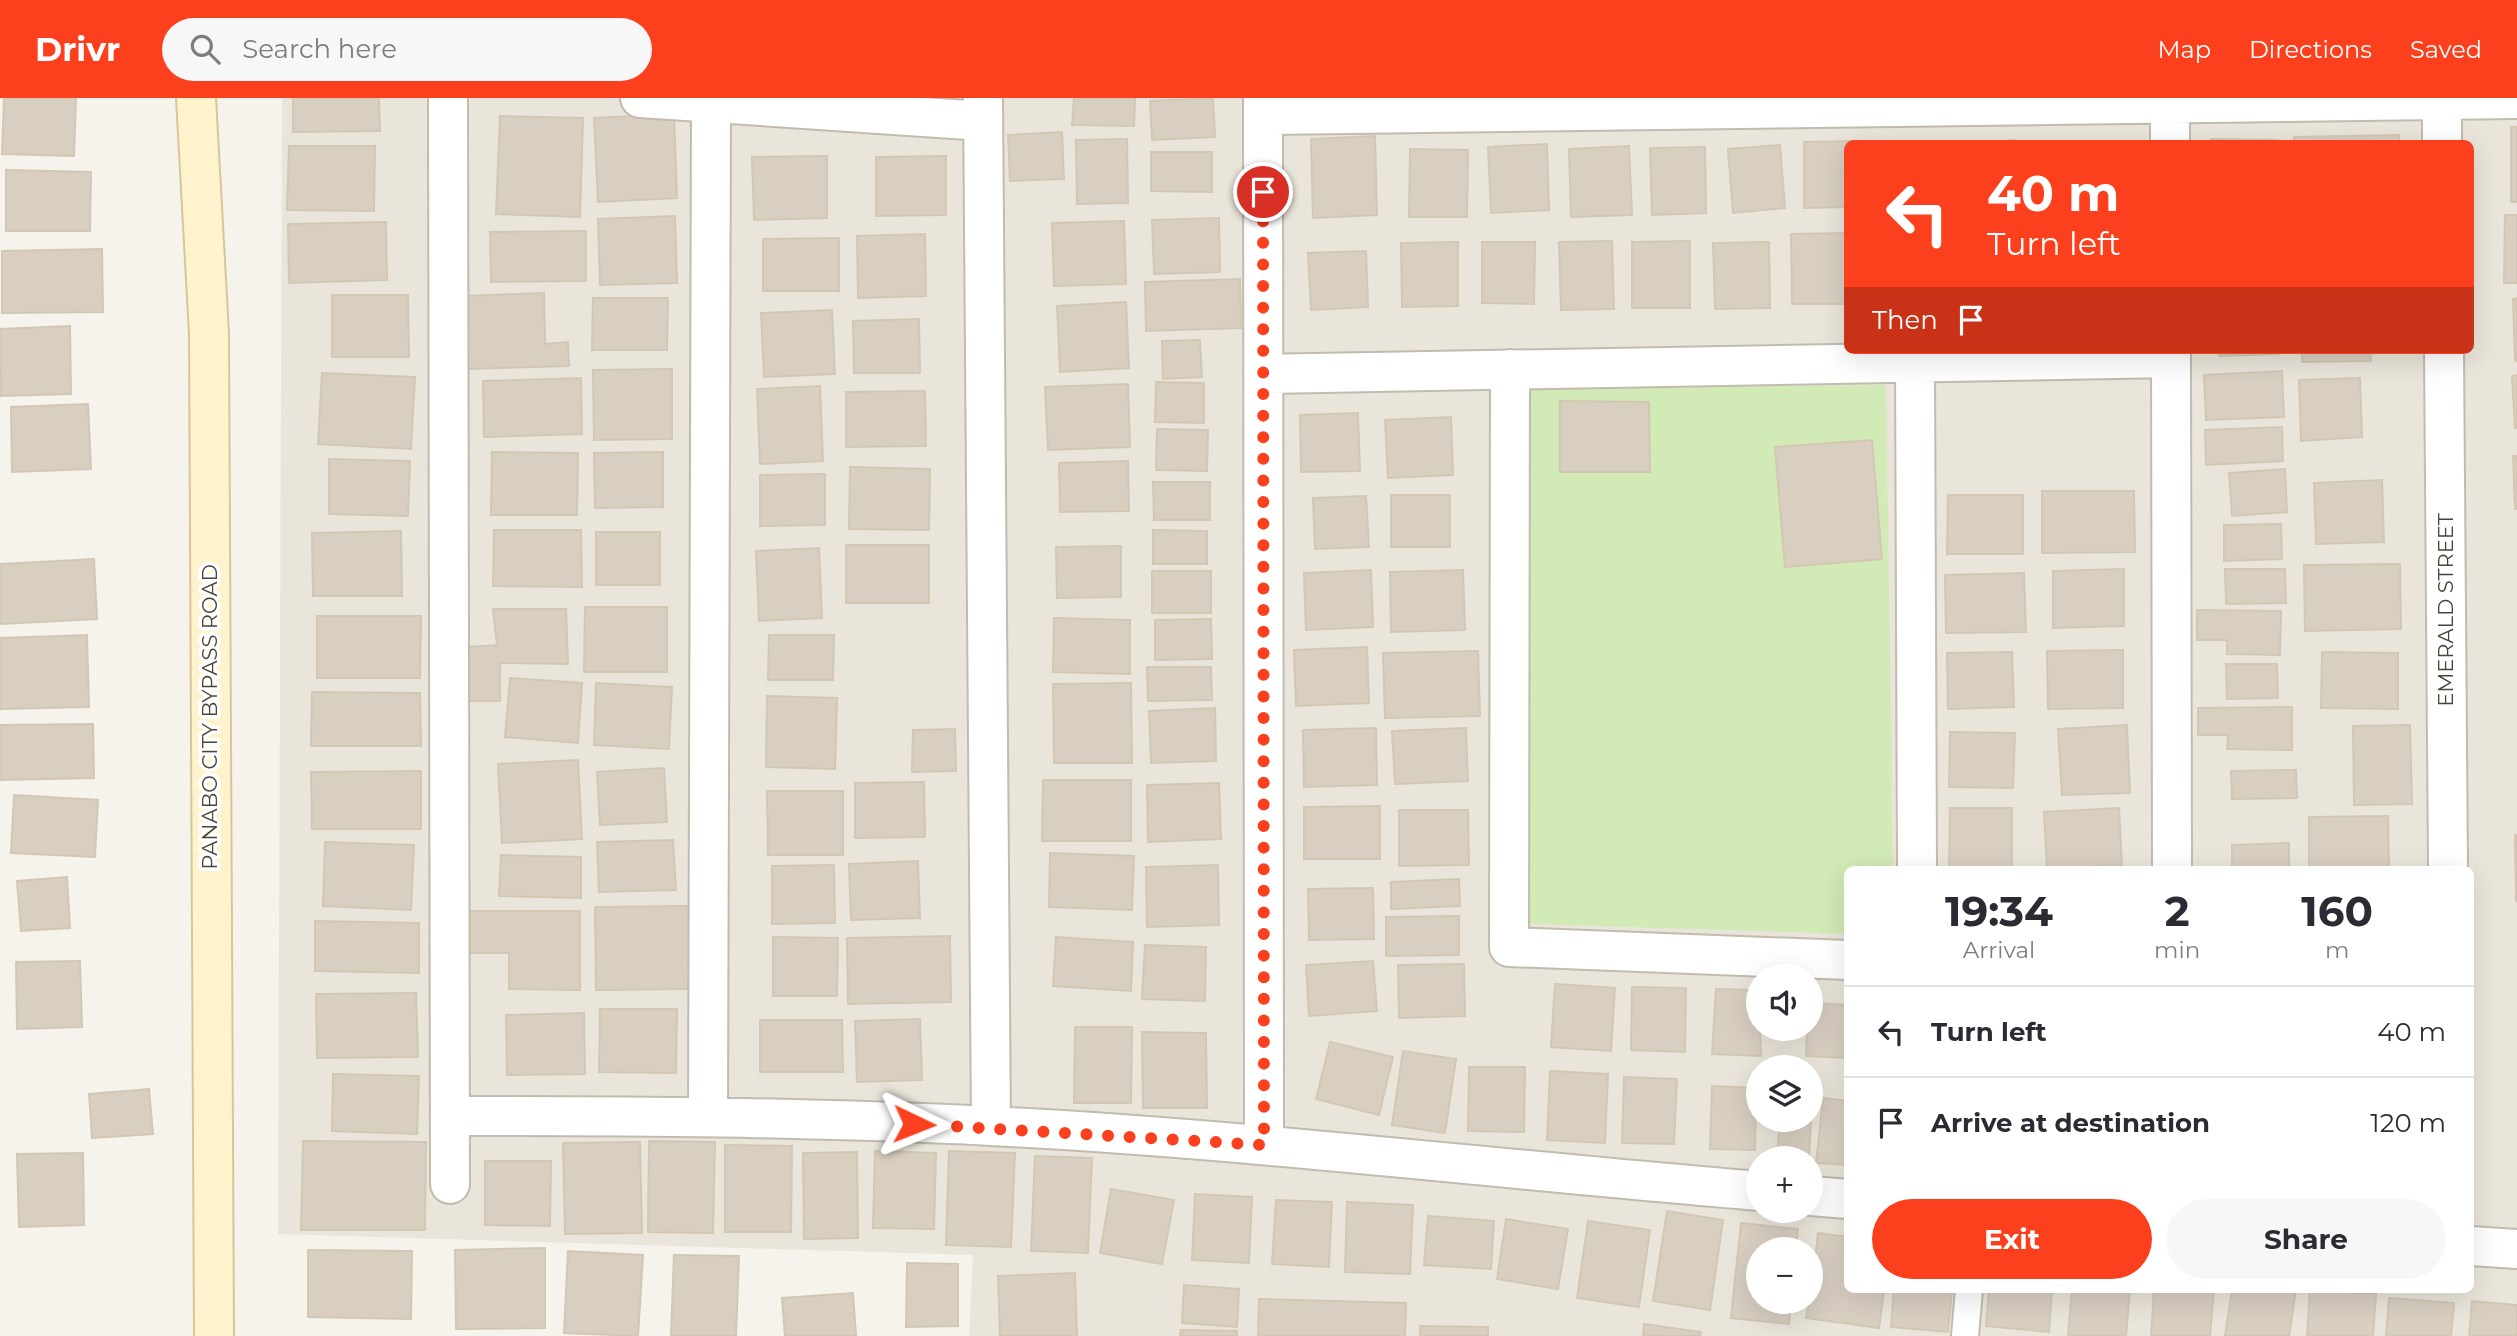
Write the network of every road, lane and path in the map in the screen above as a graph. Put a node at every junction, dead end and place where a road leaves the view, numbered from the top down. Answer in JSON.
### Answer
{"nodes":[{"id":1,"x":196,"y":98,"type":"edge"},
{"id":2,"x":448,"y":98,"type":"edge"},
{"id":3,"x":640,"y":98,"type":"edge"},
{"id":4,"x":2442,"y":99,"type":"edge"},
{"id":5,"x":2517,"y":99,"type":"edge"},
{"id":6,"x":711,"y":103,"type":"junction"},
{"id":7,"x":2170,"y":103,"type":"junction"},
{"id":8,"x":1263,"y":106,"type":"edge"},
{"id":9,"x":983,"y":110,"type":"edge"},
{"id":10,"x":2170,"y":140,"type":"edge"},
{"id":11,"x":2442,"y":140,"type":"edge"},
{"id":12,"x":2171,"y":354,"type":"edge"},
{"id":13,"x":2444,"y":354,"type":"edge"},
{"id":14,"x":1915,"y":362,"type":"junction"},
{"id":15,"x":1510,"y":369,"type":"junction"},
{"id":16,"x":1263,"y":374,"type":"junction"},
{"id":17,"x":1917,"y":866,"type":"edge"},
{"id":18,"x":2172,"y":866,"type":"edge"},
{"id":19,"x":2448,"y":866,"type":"edge"},
{"id":20,"x":1844,"y":960,"type":"edge"},
{"id":21,"x":450,"y":1116,"type":"junction"},
{"id":22,"x":708,"y":1117,"type":"junction"},
{"id":23,"x":991,"y":1126,"type":"junction"},
{"id":24,"x":1264,"y":1145,"type":"junction"},
{"id":25,"x":450,"y":1184,"type":"dead end"},
{"id":26,"x":1746,"y":1190,"type":"edge"},
{"id":27,"x":1823,"y":1197,"type":"edge"},
{"id":28,"x":1844,"y":1199,"type":"edge"},
{"id":29,"x":2474,"y":1246,"type":"edge"},
{"id":30,"x":2517,"y":1249,"type":"edge"},
{"id":31,"x":1969,"y":1293,"type":"edge"},
{"id":32,"x":214,"y":1336,"type":"edge"},
{"id":33,"x":1965,"y":1336,"type":"edge"}],
"edges":[{"from":1,"to":32,"type":"main road","name":"PANABO CITY BYPASS ROAD"},
{"from":2,"to":21,"type":"street"},
{"from":3,"to":6,"type":"street"},
{"from":4,"to":5,"type":"street"},
{"from":4,"to":7,"type":"street"},
{"from":4,"to":11,"type":"street"},
{"from":6,"to":9,"type":"street"},
{"from":6,"to":22,"type":"street"},
{"from":7,"to":8,"type":"street"},
{"from":7,"to":10,"type":"street"},
{"from":8,"to":16,"type":"street"},
{"from":9,"to":23,"type":"street"},
{"from":12,"to":14,"type":"street"},
{"from":12,"to":18,"type":"street"},
{"from":13,"to":19,"type":"street","name":"EMERALD STREET"},
{"from":14,"to":15,"type":"street"},
{"from":14,"to":17,"type":"street"},
{"from":15,"to":16,"type":"street"},
{"from":15,"to":20,"type":"street"},
{"from":16,"to":24,"type":"street"},
{"from":21,"to":22,"type":"street"},
{"from":21,"to":25,"type":"street"},
{"from":22,"to":23,"type":"street"},
{"from":23,"to":24,"type":"street"},
{"from":24,"to":26,"type":"street"},
{"from":27,"to":28,"type":"street"},
{"from":29,"to":30,"type":"street"},
{"from":31,"to":33,"type":"lane"}]}
